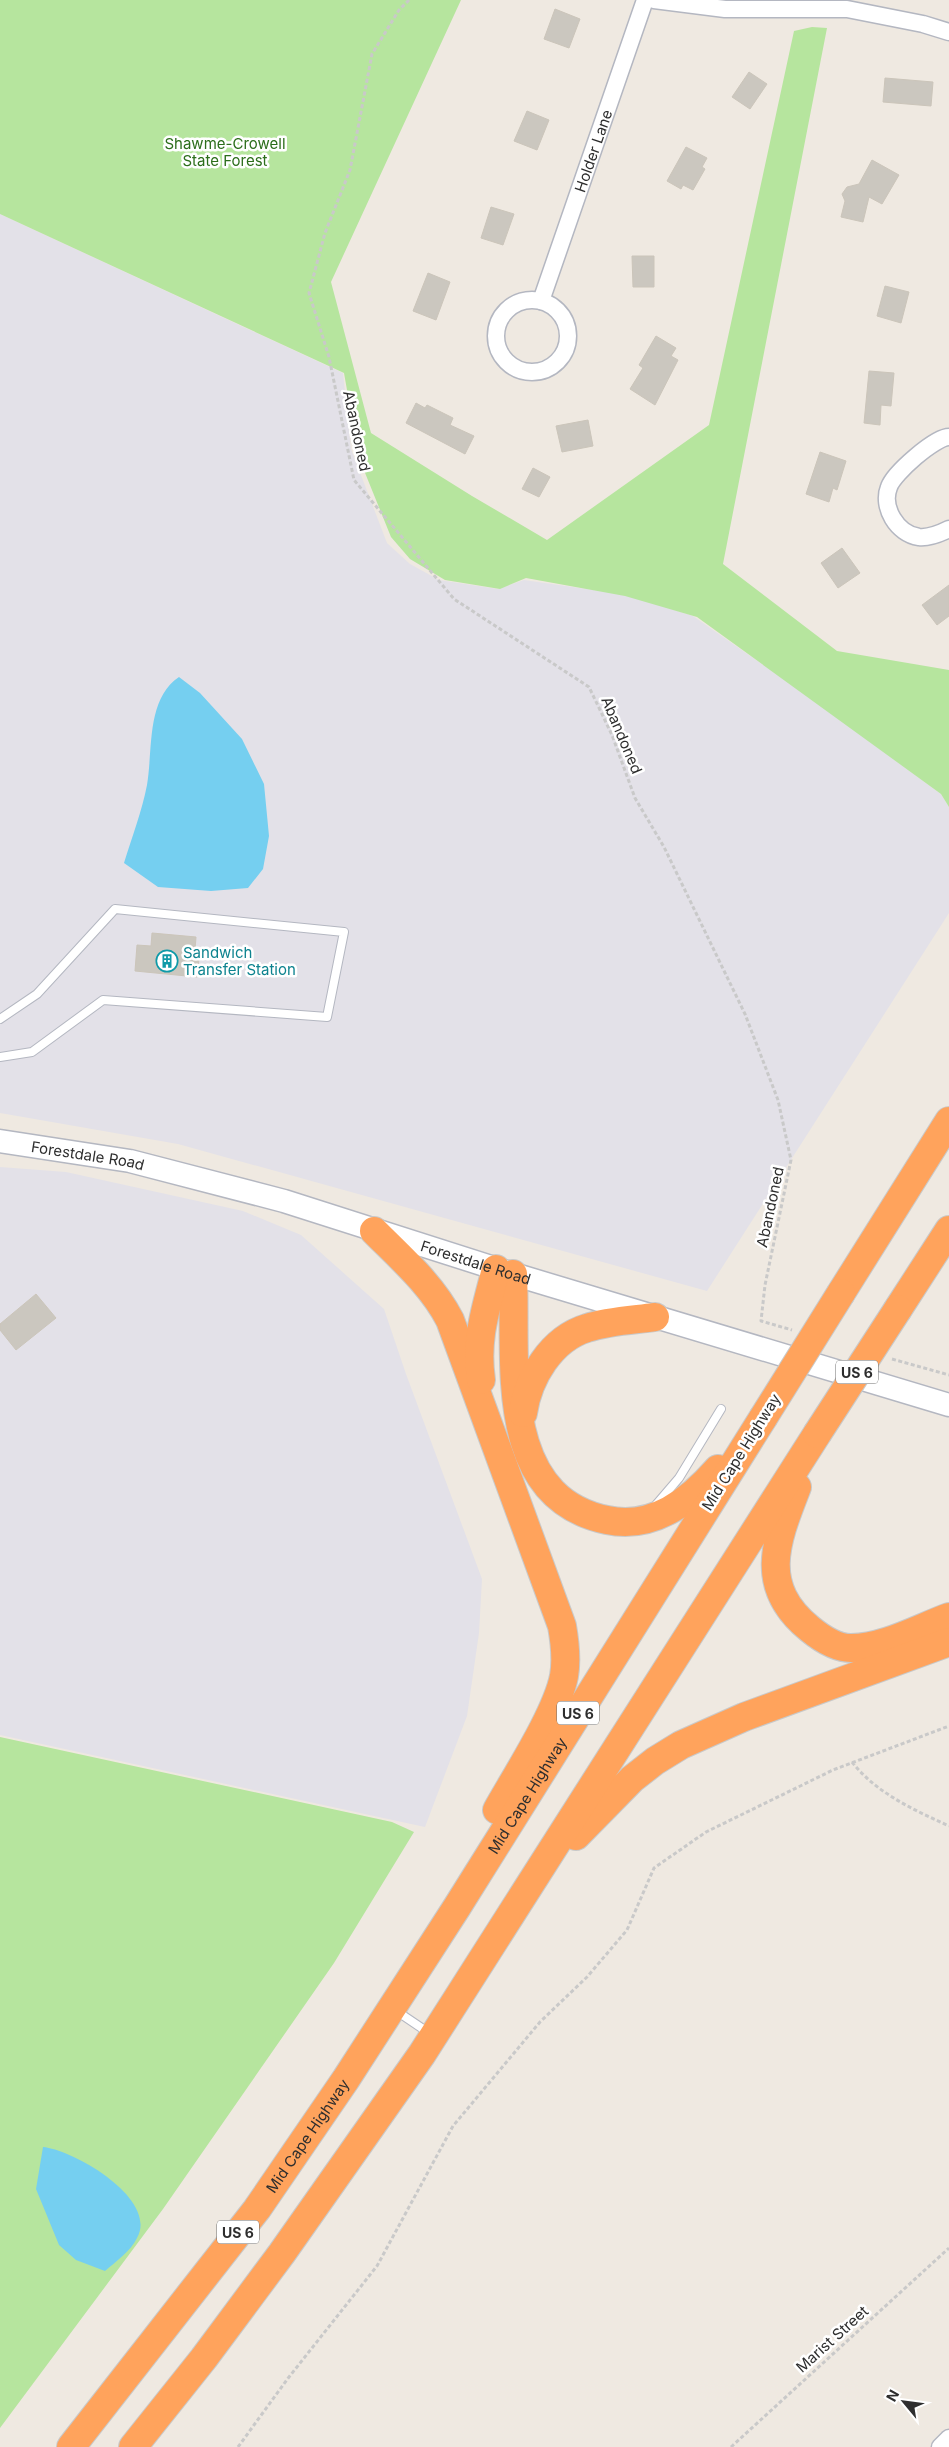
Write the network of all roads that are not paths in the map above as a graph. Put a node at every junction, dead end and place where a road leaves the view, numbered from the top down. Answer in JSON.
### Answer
{"nodes":[{"id":1,"x":645,"y":0,"type":"edge"},
{"id":2,"x":654,"y":0,"type":"edge"},
{"id":3,"x":949,"y":32,"type":"edge"},
{"id":4,"x":541,"y":301,"type":"junction"},
{"id":5,"x":949,"y":429,"type":"edge"},
{"id":6,"x":949,"y":437,"type":"edge"},
{"id":7,"x":949,"y":529,"type":"edge"},
{"id":8,"x":0,"y":1019,"type":"edge"},
{"id":9,"x":0,"y":1057,"type":"edge"},
{"id":10,"x":949,"y":1122,"type":"edge"},
{"id":11,"x":0,"y":1141,"type":"edge"},
{"id":12,"x":949,"y":1230,"type":"edge"},
{"id":13,"x":374,"y":1231,"type":"junction"},
{"id":14,"x":504,"y":1272,"type":"junction"},
{"id":15,"x":655,"y":1317,"type":"junction"},
{"id":16,"x":949,"y":1405,"type":"edge"},
{"id":17,"x":721,"y":1409,"type":"dead end"},
{"id":18,"x":486,"y":1416,"type":"junction"},
{"id":19,"x":763,"y":1418,"type":"junction"},
{"id":20,"x":522,"y":1427,"type":"junction"},
{"id":21,"x":817,"y":1434,"type":"junction"},
{"id":22,"x":642,"y":1520,"type":"junction"},
{"id":23,"x":949,"y":1617,"type":"edge"},
{"id":24,"x":949,"y":1642,"type":"edge"},
{"id":25,"x":526,"y":1890,"type":"junction"},
{"id":26,"x":391,"y":2008,"type":"junction"},
{"id":27,"x":434,"y":2036,"type":"junction"},
{"id":28,"x":949,"y":2438,"type":"edge"},
{"id":29,"x":71,"y":2447,"type":"edge"},
{"id":30,"x":132,"y":2447,"type":"edge"},
{"id":31,"x":940,"y":2447,"type":"edge"}],
"edges":[{"from":1,"to":4,"type":"street","name":"Holder Lane"},
{"from":2,"to":3,"type":"street"},
{"from":4,"to":4,"type":"street"},
{"from":5,"to":6,"type":"street"},
{"from":6,"to":7,"type":"street"},
{"from":8,"to":9,"type":"lane"},
{"from":10,"to":19,"type":"highway","name":"Mid Cape Highway","number":"US 6","bridge":true},
{"from":11,"to":13,"type":"main road","name":"Forestdale Road"},
{"from":12,"to":21,"type":"highway","number":"US 6","bridge":true},
{"from":13,"to":14,"type":"main road","name":"Forestdale Road"},
{"from":13,"to":18,"type":"highway"},
{"from":14,"to":15,"type":"main road","name":"Forestdale Road"},
{"from":14,"to":18,"type":"highway"},
{"from":14,"to":20,"type":"highway"},
{"from":15,"to":16,"type":"main road","name":"Forestdale Road"},
{"from":15,"to":20,"type":"highway"},
{"from":17,"to":22,"type":"lane"},
{"from":18,"to":26,"type":"highway"},
{"from":19,"to":22,"type":"highway"},
{"from":19,"to":26,"type":"highway","name":"Mid Cape Highway","number":"US 6"},
{"from":20,"to":22,"type":"highway"},
{"from":21,"to":23,"type":"highway"},
{"from":21,"to":25,"type":"highway","number":"US 6"},
{"from":24,"to":25,"type":"highway"},
{"from":25,"to":27,"type":"highway","number":"US 6"},
{"from":26,"to":27,"type":"lane"},
{"from":26,"to":29,"type":"highway","name":"Mid Cape Highway","number":"US 6"},
{"from":27,"to":30,"type":"highway","number":"US 6"},
{"from":28,"to":31,"type":"street"}]}
